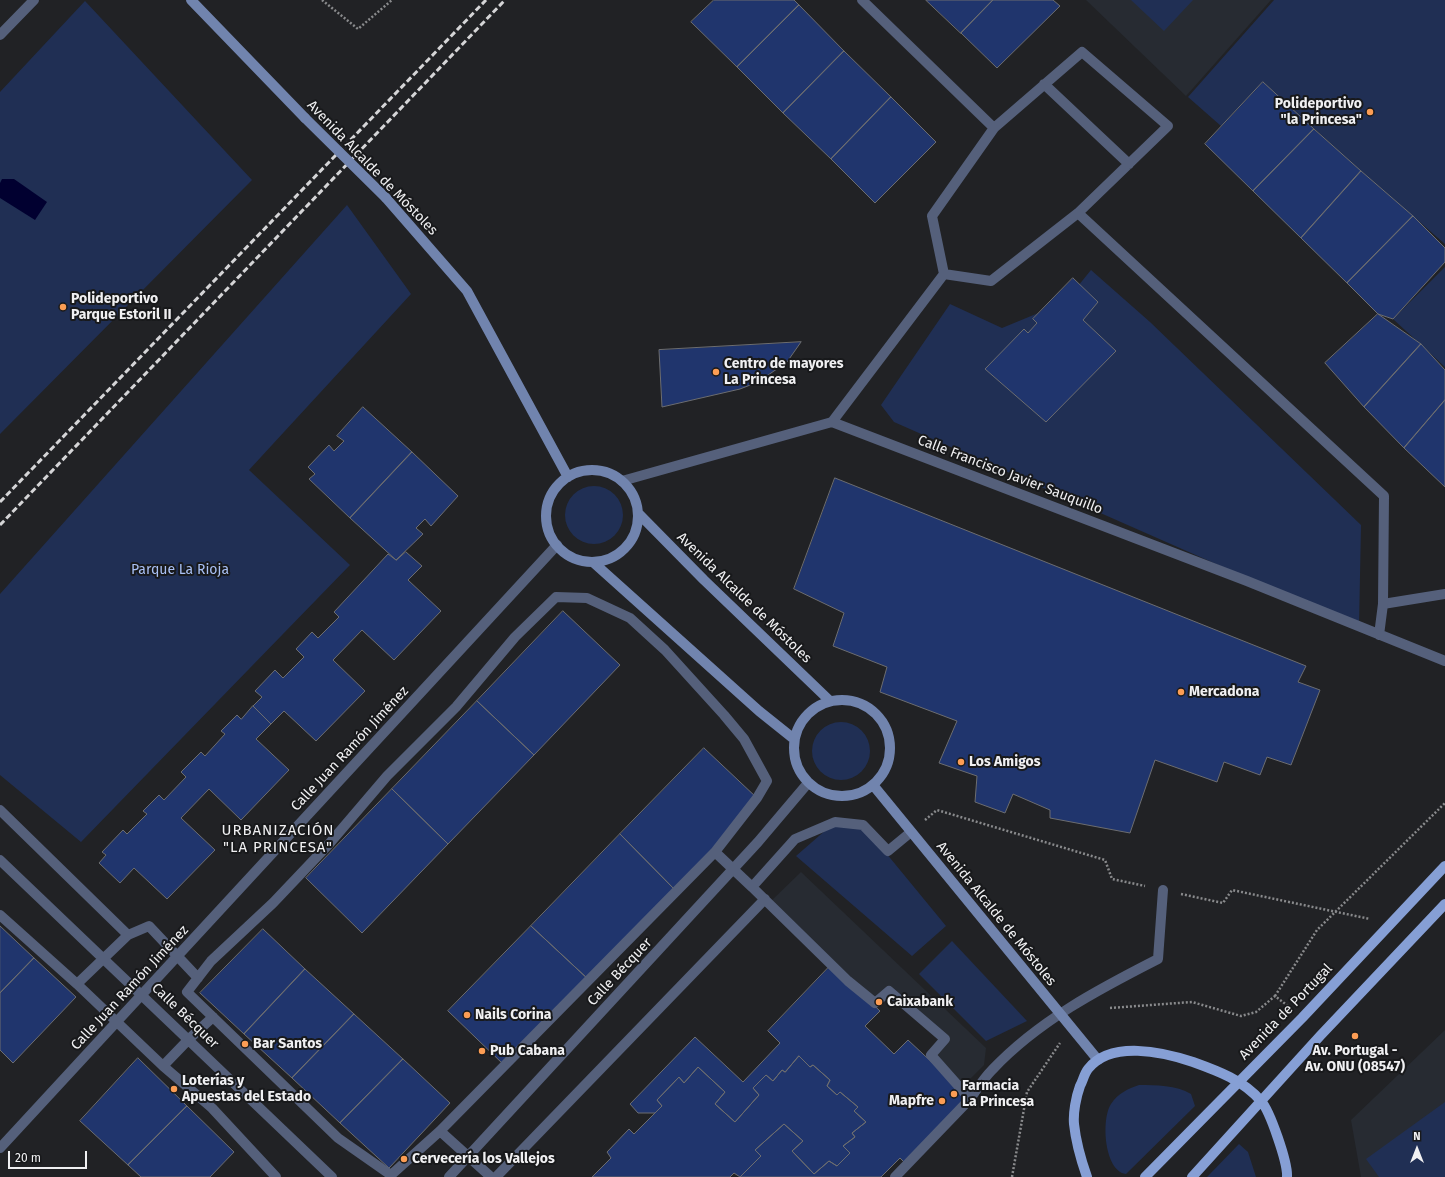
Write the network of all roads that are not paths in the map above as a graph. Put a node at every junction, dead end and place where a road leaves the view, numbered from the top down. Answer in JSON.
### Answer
{"nodes":[{"id":1,"x":34,"y":0,"type":"edge"},
{"id":2,"x":191,"y":0,"type":"edge"},
{"id":3,"x":862,"y":0,"type":"edge"},
{"id":4,"x":0,"y":35,"type":"edge"},
{"id":5,"x":1044,"y":84,"type":"junction"},
{"id":6,"x":994,"y":128,"type":"junction"},
{"id":7,"x":1129,"y":164,"type":"junction"},
{"id":8,"x":1078,"y":213,"type":"junction"},
{"id":9,"x":944,"y":274,"type":"junction"},
{"id":10,"x":832,"y":422,"type":"junction"},
{"id":11,"x":568,"y":477,"type":"junction"},
{"id":12,"x":622,"y":481,"type":"junction"},
{"id":13,"x":639,"y":514,"type":"junction"},
{"id":14,"x":556,"y":545,"type":"junction"},
{"id":15,"x":594,"y":563,"type":"junction"},
{"id":16,"x":1445,"y":594,"type":"edge"},
{"id":17,"x":1382,"y":604,"type":"junction"},
{"id":18,"x":1380,"y":635,"type":"junction"},
{"id":19,"x":1445,"y":661,"type":"edge"},
{"id":20,"x":830,"y":701,"type":"junction"},
{"id":21,"x":794,"y":739,"type":"junction"},
{"id":22,"x":808,"y":783,"type":"junction"},
{"id":23,"x":873,"y":785,"type":"junction"},
{"id":24,"x":0,"y":810,"type":"edge"},
{"id":25,"x":911,"y":832,"type":"junction"},
{"id":26,"x":715,"y":852,"type":"junction"},
{"id":27,"x":0,"y":860,"type":"edge"},
{"id":28,"x":1445,"y":866,"type":"edge"},
{"id":29,"x":733,"y":869,"type":"junction"},
{"id":30,"x":752,"y":887,"type":"junction"},
{"id":31,"x":1163,"y":890,"type":"road end"},
{"id":32,"x":764,"y":899,"type":"junction"},
{"id":33,"x":1445,"y":904,"type":"edge"},
{"id":34,"x":0,"y":915,"type":"edge"},
{"id":35,"x":128,"y":935,"type":"junction"},
{"id":36,"x":179,"y":956,"type":"junction"},
{"id":37,"x":105,"y":959,"type":"junction"},
{"id":38,"x":198,"y":978,"type":"junction"},
{"id":39,"x":78,"y":984,"type":"junction"},
{"id":40,"x":143,"y":995,"type":"junction"},
{"id":41,"x":1060,"y":1015,"type":"junction"},
{"id":42,"x":213,"y":1017,"type":"junction"},
{"id":43,"x":117,"y":1023,"type":"junction"},
{"id":44,"x":189,"y":1039,"type":"junction"},
{"id":45,"x":1098,"y":1060,"type":"junction"},
{"id":46,"x":163,"y":1066,"type":"junction"},
{"id":47,"x":1238,"y":1081,"type":"junction"},
{"id":48,"x":970,"y":1099,"type":"junction"},
{"id":49,"x":1262,"y":1101,"type":"junction"},
{"id":50,"x":440,"y":1131,"type":"junction"},
{"id":51,"x":0,"y":1148,"type":"edge"},
{"id":52,"x":468,"y":1156,"type":"junction"},
{"id":53,"x":276,"y":1177,"type":"edge"},
{"id":54,"x":332,"y":1177,"type":"edge"},
{"id":55,"x":449,"y":1177,"type":"edge"},
{"id":56,"x":490,"y":1177,"type":"edge"},
{"id":57,"x":496,"y":1177,"type":"edge"},
{"id":58,"x":895,"y":1177,"type":"edge"},
{"id":59,"x":1087,"y":1177,"type":"edge"},
{"id":60,"x":1145,"y":1177,"type":"edge"},
{"id":61,"x":1192,"y":1177,"type":"edge"},
{"id":62,"x":1287,"y":1177,"type":"edge"}],
"edges":[{"from":1,"to":4,"type":"street"},
{"from":2,"to":11,"type":"street","name":"Avenida Alcalde de Móstoles","bridge":true},
{"from":3,"to":6,"type":"street"},
{"from":5,"to":6,"type":"street"},
{"from":5,"to":7,"type":"street"},
{"from":5,"to":7,"type":"street"},
{"from":6,"to":9,"type":"street"},
{"from":7,"to":8,"type":"street"},
{"from":8,"to":9,"type":"street"},
{"from":8,"to":17,"type":"street"},
{"from":9,"to":10,"type":"street"},
{"from":10,"to":12,"type":"street"},
{"from":10,"to":18,"type":"street","name":"Calle Francisco Javier Sauquillo"},
{"from":11,"to":12,"type":"street"},
{"from":11,"to":14,"type":"street"},
{"from":12,"to":13,"type":"street"},
{"from":13,"to":15,"type":"street"},
{"from":13,"to":20,"type":"street","name":"Avenida Alcalde de Móstoles"},
{"from":14,"to":15,"type":"street"},
{"from":14,"to":36,"type":"street","name":"Calle Juan Ramón Jiménez"},
{"from":15,"to":21,"type":"street"},
{"from":16,"to":17,"type":"street"},
{"from":17,"to":18,"type":"street"},
{"from":18,"to":19,"type":"street","name":"Calle Francisco Javier Sauquillo"},
{"from":20,"to":21,"type":"street"},
{"from":20,"to":23,"type":"street"},
{"from":21,"to":22,"type":"street"},
{"from":22,"to":23,"type":"street"},
{"from":22,"to":29,"type":"street","name":"Calle Bécquer"},
{"from":23,"to":25,"type":"street","name":"Avenida Alcalde de Móstoles"},
{"from":24,"to":35,"type":"street"},
{"from":25,"to":30,"type":"street"},
{"from":25,"to":41,"type":"street","name":"Avenida Alcalde de Móstoles"},
{"from":26,"to":29,"type":"street"},
{"from":26,"to":38,"type":"street"},
{"from":26,"to":50,"type":"street"},
{"from":27,"to":37,"type":"street","name":"Calle Bécquer"},
{"from":28,"to":47,"type":"main road","name":"Avenida de Portugal"},
{"from":29,"to":30,"type":"street"},
{"from":29,"to":52,"type":"street","name":"Calle Bécquer"},
{"from":30,"to":32,"type":"street"},
{"from":31,"to":41,"type":"street"},
{"from":32,"to":48,"type":"street"},
{"from":32,"to":57,"type":"street"},
{"from":33,"to":49,"type":"main road"},
{"from":34,"to":39,"type":"street"},
{"from":35,"to":36,"type":"street"},
{"from":35,"to":37,"type":"street"},
{"from":36,"to":38,"type":"street"},
{"from":36,"to":40,"type":"street","name":"Calle Juan Ramón Jiménez"},
{"from":37,"to":39,"type":"street"},
{"from":37,"to":40,"type":"street","name":"Calle Bécquer"},
{"from":38,"to":42,"type":"street"},
{"from":39,"to":43,"type":"street"},
{"from":40,"to":43,"type":"street","name":"Calle Juan Ramón Jiménez"},
{"from":40,"to":44,"type":"street","name":"Calle Bécquer"},
{"from":41,"to":45,"type":"street","name":"Avenida Alcalde de Móstoles"},
{"from":41,"to":48,"type":"street"},
{"from":42,"to":44,"type":"street"},
{"from":42,"to":50,"type":"street"},
{"from":43,"to":46,"type":"street"},
{"from":43,"to":51,"type":"street","name":"Calle Juan Ramón Jiménez"},
{"from":44,"to":46,"type":"street"},
{"from":44,"to":54,"type":"street","name":"Calle Bécquer"},
{"from":45,"to":47,"type":"main road"},
{"from":45,"to":59,"type":"main road"},
{"from":46,"to":53,"type":"street"},
{"from":47,"to":49,"type":"main road"},
{"from":47,"to":60,"type":"main road","name":"Avenida de Portugal"},
{"from":48,"to":58,"type":"street"},
{"from":49,"to":61,"type":"main road"},
{"from":49,"to":62,"type":"main road"},
{"from":50,"to":52,"type":"street"},
{"from":52,"to":55,"type":"street","name":"Calle Bécquer"},
{"from":52,"to":56,"type":"street"}]}
